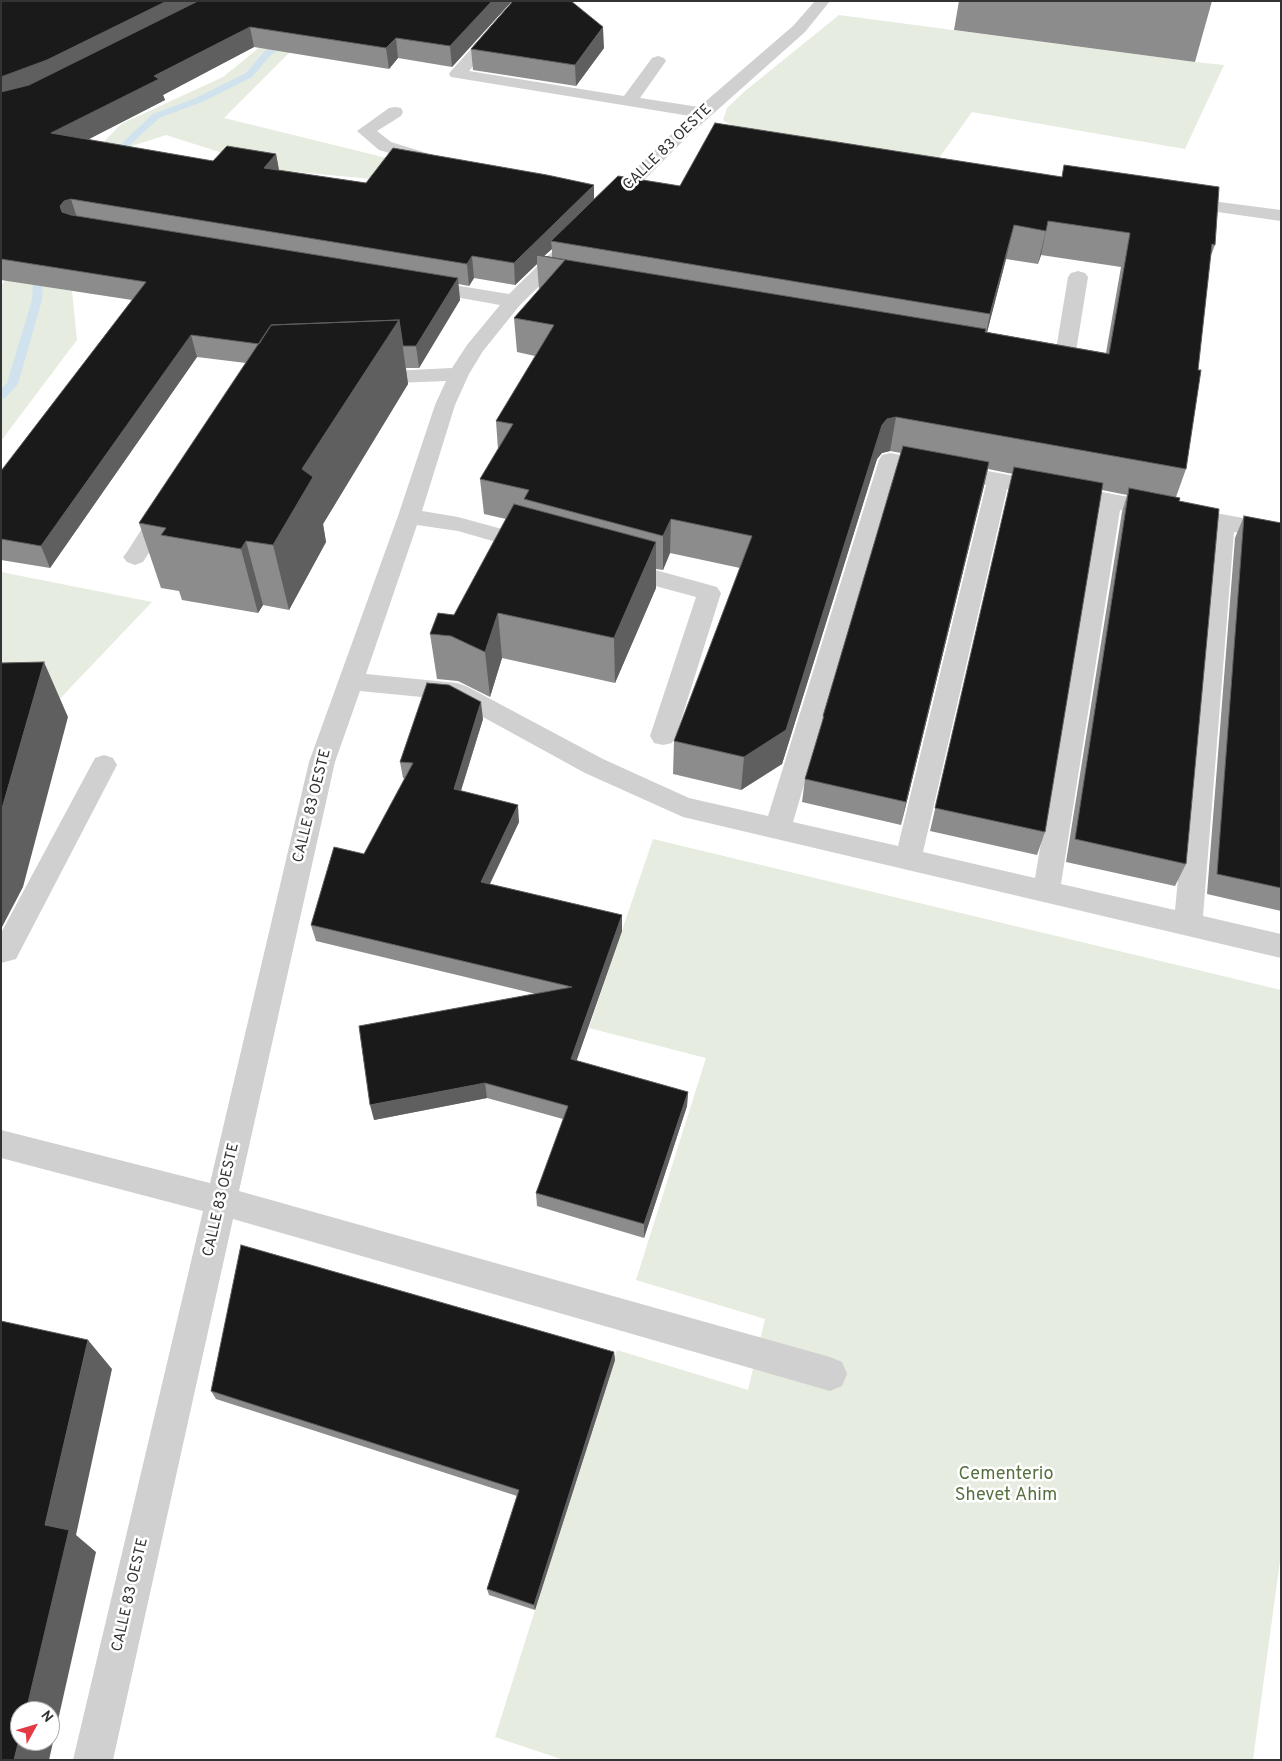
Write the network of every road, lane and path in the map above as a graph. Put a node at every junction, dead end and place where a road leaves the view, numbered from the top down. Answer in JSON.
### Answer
{"nodes":[{"id":1,"x":523,"y":1,"type":"edge"},
{"id":2,"x":823,"y":1,"type":"edge"},
{"id":3,"x":658,"y":61,"type":"dead end"},
{"id":4,"x":629,"y":101,"type":"junction"},
{"id":5,"x":395,"y":112,"type":"dead end"},
{"id":6,"x":695,"y":127,"type":"junction"},
{"id":7,"x":441,"y":163,"type":"edge"},
{"id":8,"x":1163,"y":200,"type":"edge"},
{"id":9,"x":1281,"y":216,"type":"edge"},
{"id":10,"x":1078,"y":276,"type":"dead end"},
{"id":11,"x":407,"y":283,"type":"edge"},
{"id":12,"x":513,"y":301,"type":"junction"},
{"id":13,"x":1033,"y":364,"type":"edge"},
{"id":14,"x":459,"y":374,"type":"junction"},
{"id":15,"x":351,"y":379,"type":"edge"},
{"id":16,"x":998,"y":480,"type":"junction"},
{"id":17,"x":177,"y":490,"type":"edge"},
{"id":18,"x":1110,"y":501,"type":"junction"},
{"id":19,"x":409,"y":516,"type":"junction"},
{"id":20,"x":1224,"y":522,"type":"junction"},
{"id":21,"x":1281,"y":533,"type":"edge"},
{"id":22,"x":551,"y":550,"type":"edge"},
{"id":23,"x":136,"y":556,"type":"dead end"},
{"id":24,"x":598,"y":562,"type":"edge"},
{"id":25,"x":351,"y":681,"type":"junction"},
{"id":26,"x":662,"y":736,"type":"dead end"},
{"id":27,"x":104,"y":765,"type":"dead end"},
{"id":28,"x":778,"y":830,"type":"junction"},
{"id":29,"x":908,"y":860,"type":"junction"},
{"id":30,"x":1046,"y":892,"type":"junction"},
{"id":31,"x":1188,"y":924,"type":"junction"},
{"id":32,"x":1281,"y":946,"type":"edge"},
{"id":33,"x":1,"y":952,"type":"edge"},
{"id":34,"x":1,"y":1144,"type":"edge"},
{"id":35,"x":222,"y":1201,"type":"junction"},
{"id":36,"x":830,"y":1374,"type":"dead end"},
{"id":37,"x":94,"y":1760,"type":"edge"}],
"edges":[{"from":1,"to":4,"type":"street"},
{"from":2,"to":6,"type":"street","name":"CALLE 83 OESTE"},
{"from":3,"to":4,"type":"street"},
{"from":4,"to":6,"type":"street"},
{"from":5,"to":7,"type":"street"},
{"from":6,"to":12,"type":"street","name":"CALLE 83 OESTE"},
{"from":8,"to":9,"type":"street"},
{"from":10,"to":13,"type":"street"},
{"from":11,"to":12,"type":"street"},
{"from":12,"to":14,"type":"street","name":"CALLE 83 OESTE"},
{"from":14,"to":15,"type":"street"},
{"from":14,"to":19,"type":"street","name":"CALLE 83 OESTE"},
{"from":16,"to":18,"type":"street"},
{"from":16,"to":28,"type":"street"},
{"from":16,"to":29,"type":"street"},
{"from":17,"to":23,"type":"street"},
{"from":18,"to":20,"type":"street"},
{"from":18,"to":30,"type":"street"},
{"from":19,"to":22,"type":"street"},
{"from":19,"to":25,"type":"street","name":"CALLE 83 OESTE"},
{"from":20,"to":21,"type":"street"},
{"from":20,"to":31,"type":"street"},
{"from":24,"to":26,"type":"street"},
{"from":25,"to":28,"type":"street"},
{"from":25,"to":35,"type":"street","name":"CALLE 83 OESTE"},
{"from":27,"to":33,"type":"street"},
{"from":28,"to":29,"type":"street"},
{"from":29,"to":30,"type":"street"},
{"from":30,"to":31,"type":"street"},
{"from":31,"to":32,"type":"street"},
{"from":34,"to":35,"type":"street"},
{"from":35,"to":36,"type":"street"},
{"from":35,"to":37,"type":"street","name":"CALLE 83 OESTE"}]}
